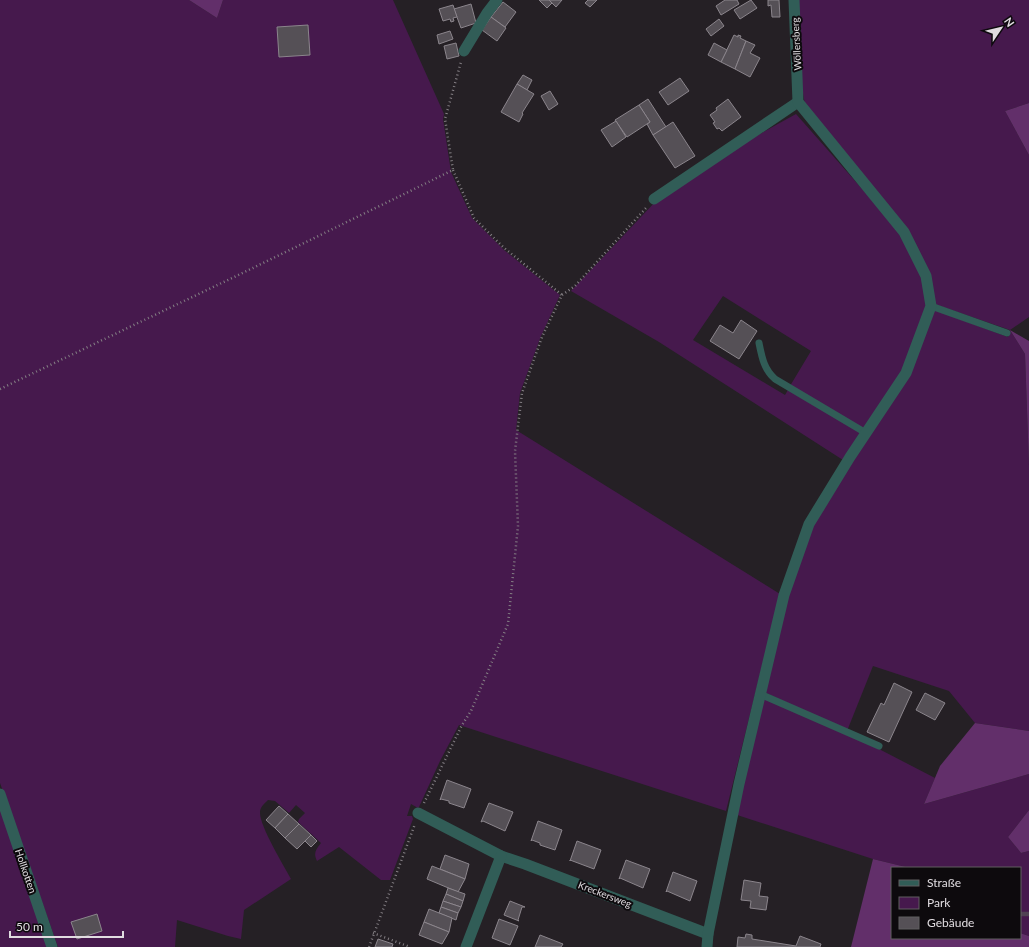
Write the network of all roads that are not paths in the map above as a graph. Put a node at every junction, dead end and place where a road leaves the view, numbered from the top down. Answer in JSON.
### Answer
{"nodes":[{"id":1,"x":497,"y":0,"type":"edge"},
{"id":2,"x":794,"y":0,"type":"edge"},
{"id":3,"x":464,"y":51,"type":"road end"},
{"id":4,"x":798,"y":102,"type":"junction"},
{"id":5,"x":654,"y":199,"type":"road end"},
{"id":6,"x":931,"y":306,"type":"junction"},
{"id":7,"x":1008,"y":333,"type":"dead end"},
{"id":8,"x":759,"y":343,"type":"dead end"},
{"id":9,"x":866,"y":433,"type":"junction"},
{"id":10,"x":760,"y":694,"type":"junction"},
{"id":11,"x":879,"y":746,"type":"dead end"},
{"id":12,"x":0,"y":794,"type":"edge"},
{"id":13,"x":418,"y":813,"type":"road end"},
{"id":14,"x":501,"y":856,"type":"junction"},
{"id":15,"x":708,"y":934,"type":"junction"},
{"id":16,"x":52,"y":947,"type":"edge"},
{"id":17,"x":466,"y":947,"type":"edge"},
{"id":18,"x":706,"y":947,"type":"edge"}],
"edges":[{"from":1,"to":3,"type":"street"},
{"from":2,"to":4,"type":"street","name":"Wöllersberg"},
{"from":4,"to":5,"type":"street"},
{"from":4,"to":6,"type":"street"},
{"from":6,"to":7,"type":"lane"},
{"from":6,"to":9,"type":"street"},
{"from":8,"to":9,"type":"lane"},
{"from":9,"to":10,"type":"street"},
{"from":10,"to":11,"type":"lane"},
{"from":10,"to":15,"type":"street"},
{"from":12,"to":16,"type":"street","name":"Hollkotten"},
{"from":13,"to":14,"type":"street","name":"Kreckersweg"},
{"from":14,"to":15,"type":"street","name":"Kreckersweg"},
{"from":14,"to":17,"type":"street"},
{"from":15,"to":18,"type":"street"}]}
